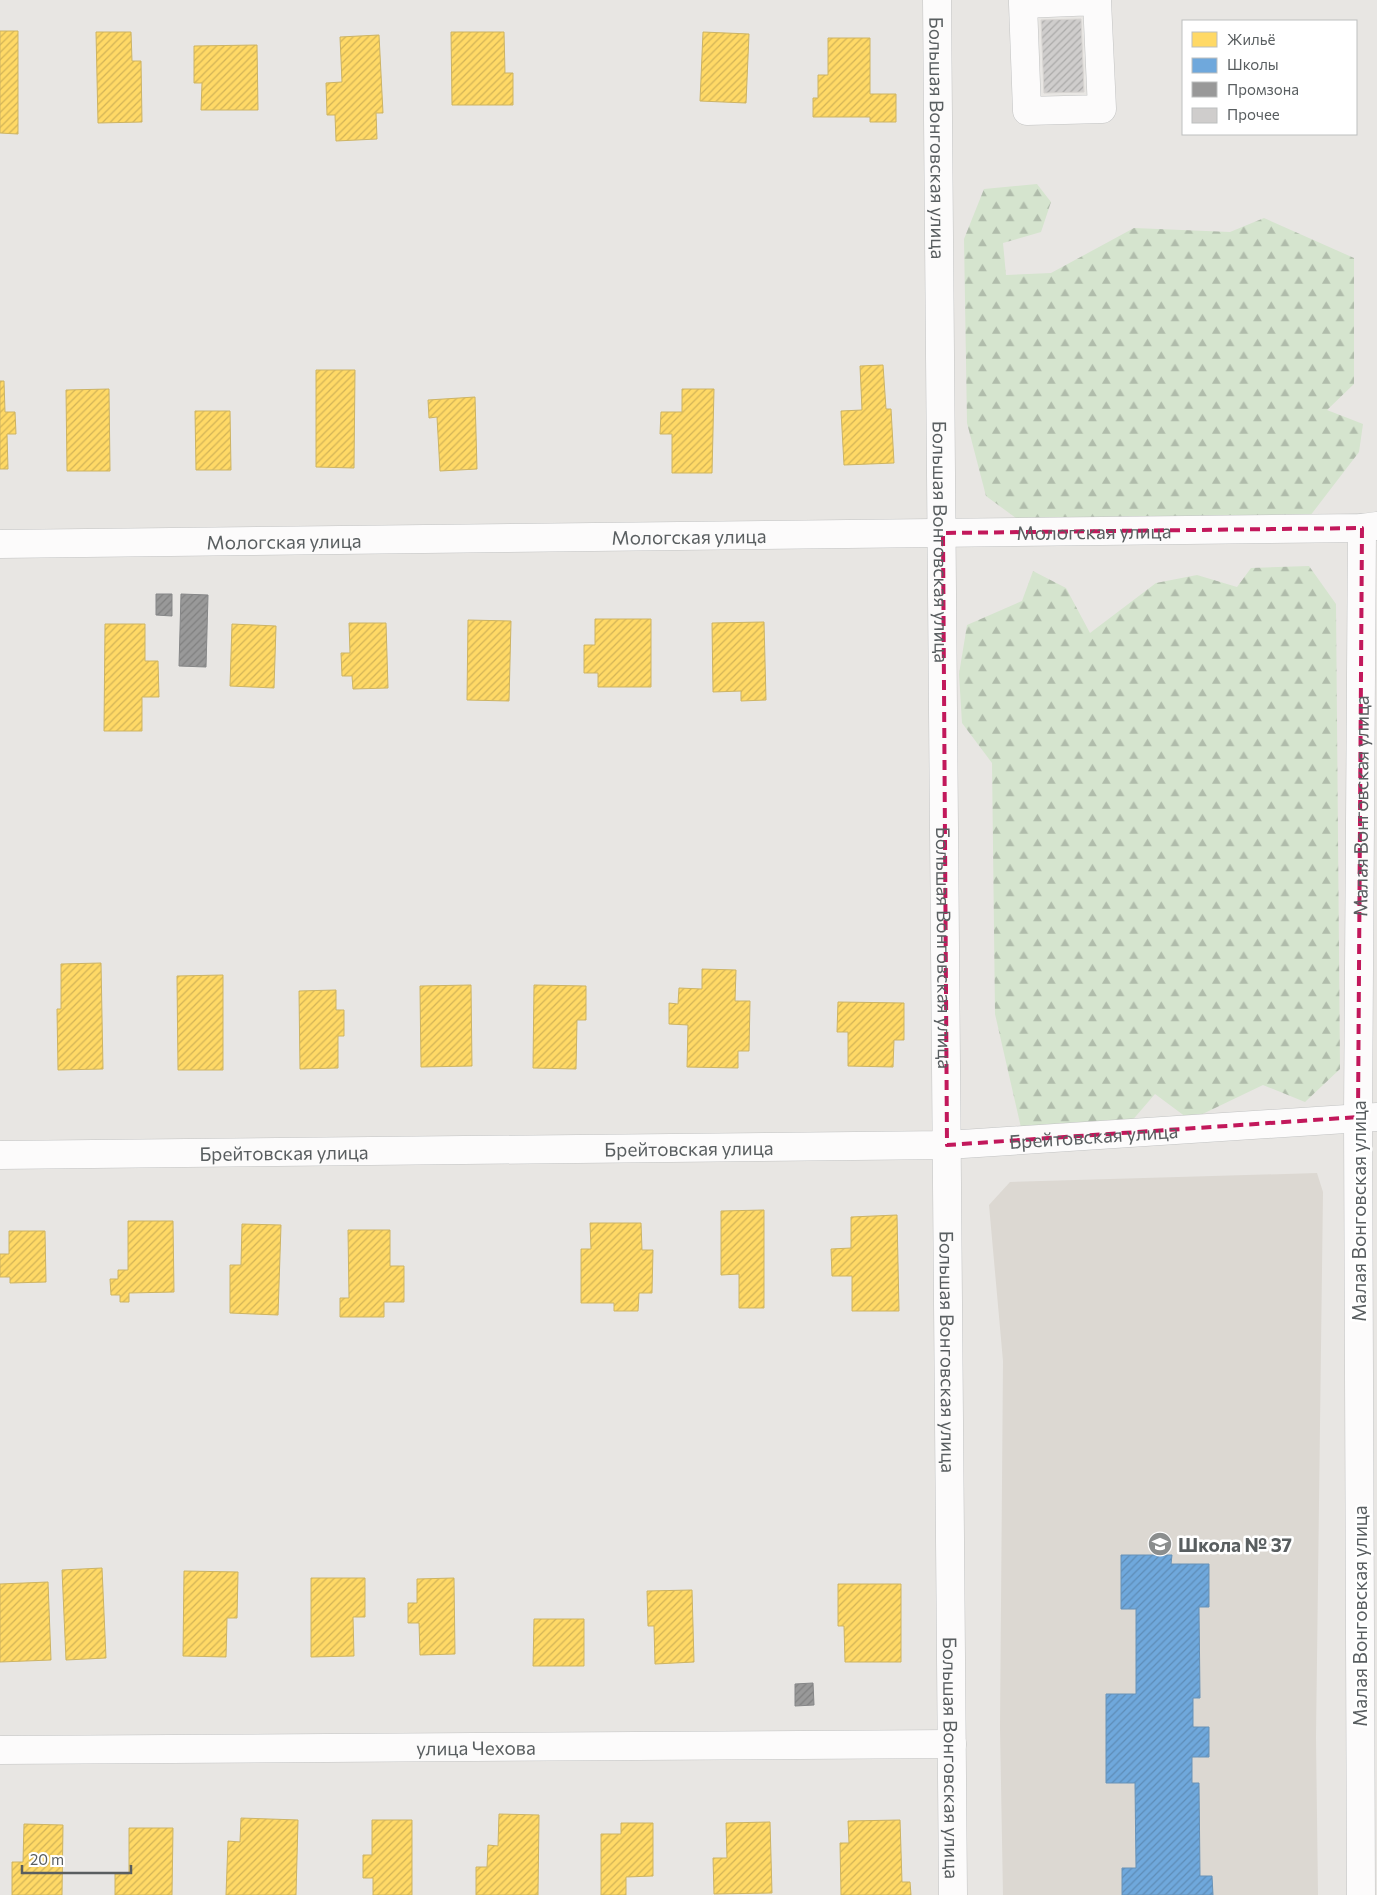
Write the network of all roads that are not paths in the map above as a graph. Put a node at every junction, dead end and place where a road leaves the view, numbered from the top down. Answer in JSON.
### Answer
{"nodes":[{"id":1,"x":937,"y":0,"type":"edge"},
{"id":2,"x":1023,"y":2,"type":"edge"},
{"id":3,"x":1370,"y":527,"type":"edge"},
{"id":4,"x":943,"y":533,"type":"junction"},
{"id":5,"x":0,"y":544,"type":"edge"},
{"id":6,"x":1367,"y":1117,"type":"edge"},
{"id":7,"x":948,"y":1145,"type":"junction"},
{"id":8,"x":0,"y":1155,"type":"edge"},
{"id":9,"x":1368,"y":1701,"type":"edge"},
{"id":10,"x":952,"y":1744,"type":"junction"},
{"id":11,"x":0,"y":1750,"type":"edge"},
{"id":12,"x":953,"y":1895,"type":"edge"},
{"id":13,"x":1361,"y":1895,"type":"edge"}],
"edges":[{"from":1,"to":4,"type":"street","name":"Большая Вонговская улица"},
{"from":2,"to":2,"type":"street"},
{"from":3,"to":4,"type":"street","name":"Мологская улица"},
{"from":3,"to":6,"type":"street","name":"Малая Вонговская улица"},
{"from":4,"to":5,"type":"street","name":"Мологская улица"},
{"from":4,"to":7,"type":"street","name":"Большая Вонговская улица"},
{"from":6,"to":7,"type":"street","name":"Брейтовская улица"},
{"from":6,"to":9,"type":"street","name":"Малая Вонговская улица"},
{"from":7,"to":8,"type":"street","name":"Брейтовская улица"},
{"from":7,"to":10,"type":"street","name":"Большая Вонговская улица"},
{"from":9,"to":13,"type":"street","name":"Малая Вонговская улица"},
{"from":10,"to":11,"type":"street","name":"улица Чехова"},
{"from":10,"to":12,"type":"street","name":"Большая Вонговская улица"}]}
